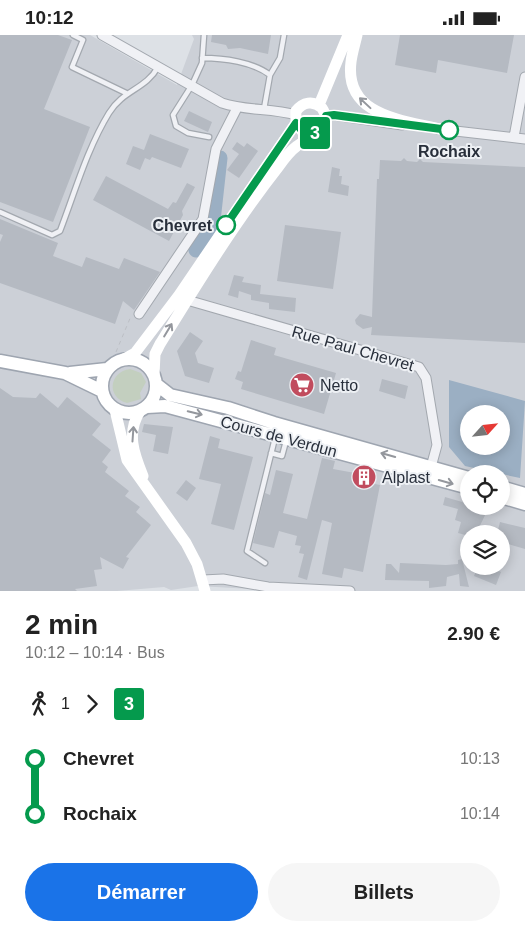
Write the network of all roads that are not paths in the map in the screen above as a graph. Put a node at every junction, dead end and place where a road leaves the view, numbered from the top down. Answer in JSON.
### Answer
{"nodes":[{"id":1,"x":73,"y":35,"type":"edge"},
{"id":2,"x":102,"y":35,"type":"edge"},
{"id":3,"x":204,"y":35,"type":"edge"},
{"id":4,"x":284,"y":35,"type":"edge"},
{"id":5,"x":348,"y":35,"type":"edge"},
{"id":6,"x":356,"y":35,"type":"edge"},
{"id":7,"x":202,"y":58,"type":"junction"},
{"id":8,"x":158,"y":67,"type":"junction"},
{"id":9,"x":270,"y":75,"type":"junction"},
{"id":10,"x":525,"y":77,"type":"edge"},
{"id":11,"x":192,"y":85,"type":"junction"},
{"id":12,"x":126,"y":93,"type":"junction"},
{"id":13,"x":319,"y":105,"type":"junction"},
{"id":14,"x":236,"y":108,"type":"junction"},
{"id":15,"x":264,"y":109,"type":"junction"},
{"id":16,"x":326,"y":116,"type":"junction"},
{"id":17,"x":296,"y":119,"type":"junction"},
{"id":18,"x":443,"y":130,"type":"junction"},
{"id":19,"x":315,"y":133,"type":"junction"},
{"id":20,"x":209,"y":137,"type":"dead end"},
{"id":21,"x":514,"y":137,"type":"junction"},
{"id":22,"x":525,"y":139,"type":"edge"},
{"id":23,"x":0,"y":212,"type":"edge"},
{"id":24,"x":187,"y":300,"type":"junction"},
{"id":25,"x":139,"y":314,"type":"road end"},
{"id":26,"x":0,"y":361,"type":"edge"},
{"id":27,"x":115,"y":364,"type":"junction"},
{"id":28,"x":65,"y":373,"type":"junction"},
{"id":29,"x":155,"y":379,"type":"junction"},
{"id":30,"x":102,"y":391,"type":"junction"},
{"id":31,"x":143,"y":409,"type":"junction"},
{"id":32,"x":115,"y":410,"type":"junction"},
{"id":33,"x":282,"y":436,"type":"junction"},
{"id":34,"x":271,"y":453,"type":"junction"},
{"id":35,"x":432,"y":467,"type":"junction"},
{"id":36,"x":460,"y":475,"type":"edge"},
{"id":37,"x":460,"y":485,"type":"edge"},
{"id":38,"x":149,"y":489,"type":"junction"},
{"id":39,"x":510,"y":490,"type":"edge"},
{"id":40,"x":525,"y":494,"type":"edge"},
{"id":41,"x":510,"y":500,"type":"edge"},
{"id":42,"x":525,"y":504,"type":"edge"},
{"id":43,"x":265,"y":563,"type":"dead end"},
{"id":44,"x":204,"y":586,"type":"edge"},
{"id":45,"x":350,"y":591,"type":"edge"}],
"edges":[{"from":1,"to":12,"type":"lane"},
{"from":2,"to":8,"type":"street"},
{"from":3,"to":7,"type":"lane"},
{"from":4,"to":9,"type":"lane"},
{"from":5,"to":13,"type":"main road"},
{"from":18,"to":6,"type":"main road","one_way":true},
{"from":7,"to":9,"type":"lane"},
{"from":7,"to":11,"type":"lane"},
{"from":8,"to":11,"type":"street"},
{"from":8,"to":12,"type":"lane"},
{"from":9,"to":15,"type":"lane"},
{"from":10,"to":21,"type":"street"},
{"from":11,"to":14,"type":"street"},
{"from":11,"to":20,"type":"lane"},
{"from":12,"to":23,"type":"lane"},
{"from":13,"to":16,"type":"main road"},
{"from":13,"to":17,"type":"main road"},
{"from":14,"to":15,"type":"street"},
{"from":14,"to":25,"type":"street"},
{"from":15,"to":17,"type":"street"},
{"from":16,"to":18,"type":"street"},
{"from":16,"to":19,"type":"main road"},
{"from":17,"to":19,"type":"main road"},
{"from":17,"to":27,"type":"main road"},
{"from":18,"to":21,"type":"street"},
{"from":19,"to":24,"type":"main road"},
{"from":21,"to":22,"type":"street"},
{"from":29,"to":24,"type":"main road","one_way":true},
{"from":24,"to":35,"type":"street","name":"Rue Paul Chevret"},
{"from":26,"to":28,"type":"main road"},
{"from":27,"to":28,"type":"main road"},
{"from":27,"to":29,"type":"main road"},
{"from":27,"to":30,"type":"main road"},
{"from":28,"to":30,"type":"main road"},
{"from":29,"to":31,"type":"main road"},
{"from":35,"to":29,"type":"main road","name":"Cours de Verdun","one_way":true},
{"from":30,"to":32,"type":"main road"},
{"from":31,"to":32,"type":"main road"},
{"from":31,"to":33,"type":"main road","name":"Cours de Verdun","one_way":true},
{"from":38,"to":31,"type":"main road","one_way":true},
{"from":32,"to":38,"type":"main road"},
{"from":33,"to":34,"type":"lane"},
{"from":33,"to":34,"type":"lane"},
{"from":33,"to":37,"type":"main road","name":"Cours de Verdun","one_way":true},
{"from":34,"to":43,"type":"lane"},
{"from":35,"to":36,"type":"main road","name":"Cours de Verdun"},
{"from":38,"to":44,"type":"main road"},
{"from":39,"to":40,"type":"main road"},
{"from":41,"to":42,"type":"main road"},
{"from":44,"to":45,"type":"street"}]}
